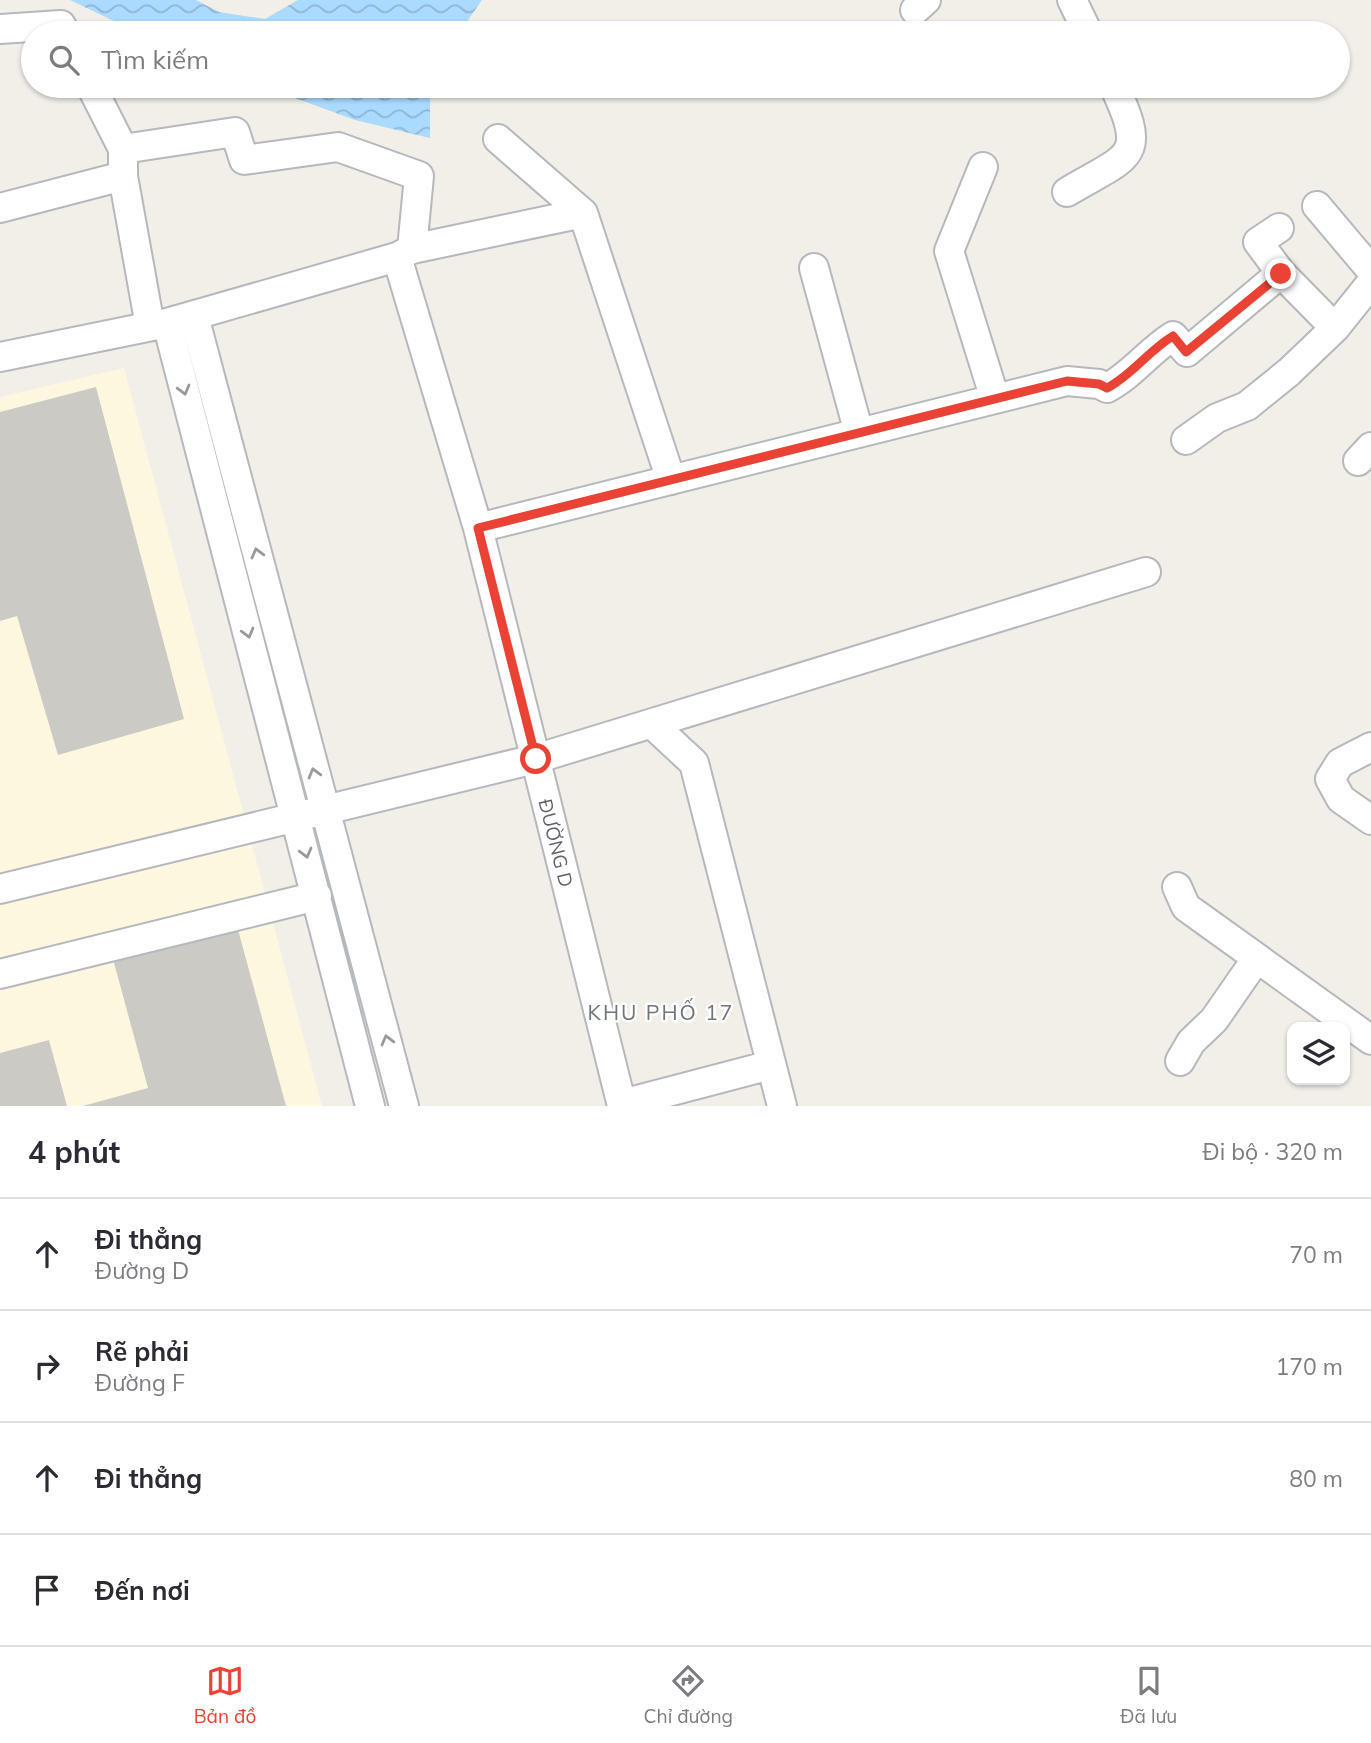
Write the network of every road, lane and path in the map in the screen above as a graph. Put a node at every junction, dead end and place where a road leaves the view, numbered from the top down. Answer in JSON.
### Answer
{"nodes":[{"id":1,"x":1072,"y":0,"type":"edge"},
{"id":2,"x":1082,"y":21,"type":"edge"},
{"id":3,"x":21,"y":28,"type":"edge"},
{"id":4,"x":0,"y":29,"type":"edge"},
{"id":5,"x":96,"y":98,"type":"edge"},
{"id":6,"x":1120,"y":98,"type":"edge"},
{"id":7,"x":498,"y":139,"type":"dead end"},
{"id":8,"x":123,"y":162,"type":"junction"},
{"id":9,"x":983,"y":167,"type":"dead end"},
{"id":10,"x":1067,"y":192,"type":"dead end"},
{"id":11,"x":1317,"y":206,"type":"dead end"},
{"id":12,"x":0,"y":208,"type":"edge"},
{"id":13,"x":583,"y":213,"type":"junction"},
{"id":14,"x":1279,"y":228,"type":"dead end"},
{"id":15,"x":404,"y":253,"type":"junction"},
{"id":16,"x":814,"y":268,"type":"dead end"},
{"id":17,"x":1371,"y":270,"type":"edge"},
{"id":18,"x":1281,"y":274,"type":"junction"},
{"id":19,"x":1371,"y":283,"type":"edge"},
{"id":20,"x":194,"y":316,"type":"junction"},
{"id":21,"x":158,"y":325,"type":"junction"},
{"id":22,"x":1335,"y":328,"type":"junction"},
{"id":23,"x":0,"y":357,"type":"edge"},
{"id":24,"x":995,"y":399,"type":"junction"},
{"id":25,"x":859,"y":433,"type":"junction"},
{"id":26,"x":1186,"y":440,"type":"dead end"},
{"id":27,"x":671,"y":480,"type":"junction"},
{"id":28,"x":478,"y":528,"type":"junction"},
{"id":29,"x":1146,"y":572,"type":"dead end"},
{"id":30,"x":652,"y":724,"type":"junction"},
{"id":31,"x":1371,"y":747,"type":"edge"},
{"id":32,"x":536,"y":759,"type":"junction"},
{"id":33,"x":324,"y":811,"type":"junction"},
{"id":34,"x":296,"y":819,"type":"junction"},
{"id":35,"x":1371,"y":820,"type":"edge"},
{"id":36,"x":1177,"y":887,"type":"dead end"},
{"id":37,"x":0,"y":890,"type":"edge"},
{"id":38,"x":317,"y":896,"type":"junction"},
{"id":39,"x":1257,"y":958,"type":"junction"},
{"id":40,"x":0,"y":974,"type":"edge"},
{"id":41,"x":1371,"y":1040,"type":"edge"},
{"id":42,"x":1180,"y":1060,"type":"dead end"},
{"id":43,"x":771,"y":1065,"type":"junction"},
{"id":44,"x":622,"y":1105,"type":"edge"},
{"id":45,"x":370,"y":1106,"type":"edge"},
{"id":46,"x":404,"y":1106,"type":"edge"},
{"id":47,"x":782,"y":1106,"type":"edge"}],
"edges":[{"from":1,"to":2,"type":"street"},
{"from":3,"to":4,"type":"street"},
{"from":5,"to":8,"type":"street"},
{"from":6,"to":10,"type":"street"},
{"from":7,"to":13,"type":"street"},
{"from":8,"to":12,"type":"street"},
{"from":8,"to":15,"type":"street"},
{"from":8,"to":21,"type":"street"},
{"from":9,"to":24,"type":"street"},
{"from":11,"to":17,"type":"street"},
{"from":13,"to":15,"type":"street"},
{"from":13,"to":27,"type":"street"},
{"from":14,"to":18,"type":"street"},
{"from":15,"to":20,"type":"street"},
{"from":15,"to":28,"type":"street","name":"ĐƯỜNG D"},
{"from":16,"to":25,"type":"street"},
{"from":18,"to":22,"type":"street"},
{"from":18,"to":24,"type":"street"},
{"from":19,"to":22,"type":"street"},
{"from":20,"to":21,"type":"street"},
{"from":33,"to":20,"type":"street","one_way":true},
{"from":21,"to":23,"type":"street"},
{"from":21,"to":34,"type":"street","one_way":true},
{"from":22,"to":26,"type":"street"},
{"from":24,"to":25,"type":"street"},
{"from":25,"to":27,"type":"street"},
{"from":27,"to":28,"type":"street"},
{"from":28,"to":32,"type":"street","name":"ĐƯỜNG D"},
{"from":29,"to":30,"type":"street"},
{"from":30,"to":32,"type":"street"},
{"from":30,"to":43,"type":"street"},
{"from":31,"to":35,"type":"street"},
{"from":32,"to":33,"type":"street"},
{"from":32,"to":44,"type":"street","name":"ĐƯỜNG D"},
{"from":33,"to":34,"type":"street"},
{"from":46,"to":33,"type":"street","one_way":true},
{"from":34,"to":37,"type":"street"},
{"from":34,"to":38,"type":"street","one_way":true},
{"from":36,"to":39,"type":"street"},
{"from":38,"to":40,"type":"street"},
{"from":38,"to":45,"type":"street"},
{"from":39,"to":41,"type":"street"},
{"from":39,"to":42,"type":"street"},
{"from":43,"to":44,"type":"street"},
{"from":43,"to":47,"type":"street"}]}
